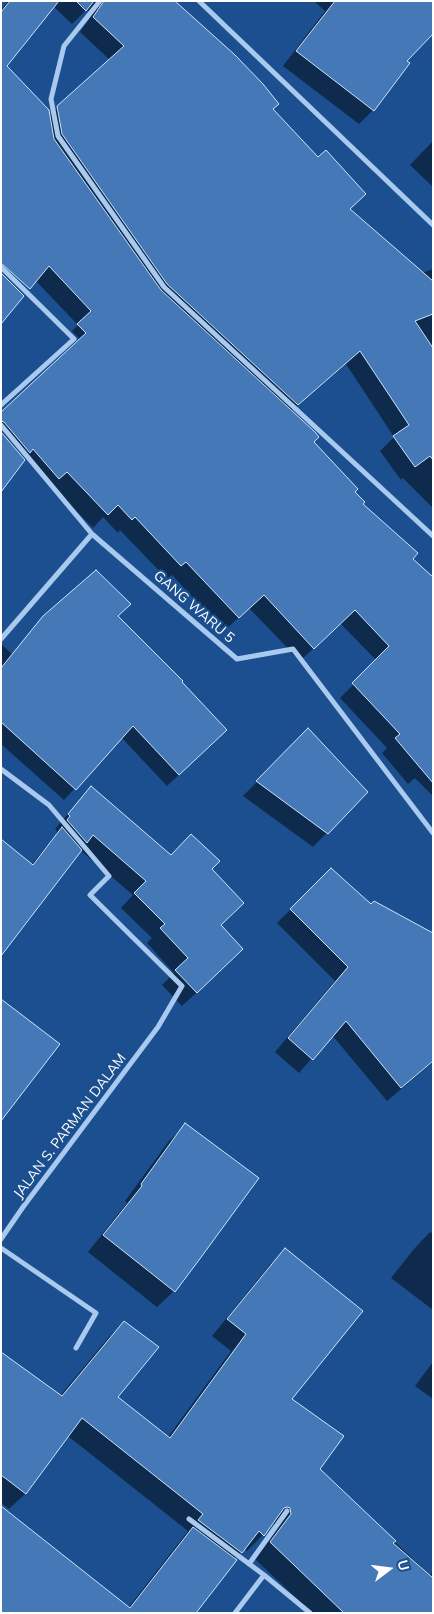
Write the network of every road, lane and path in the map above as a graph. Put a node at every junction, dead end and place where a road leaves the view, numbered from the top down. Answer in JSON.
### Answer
{"nodes":[{"id":1,"x":100,"y":1,"type":"edge"},
{"id":2,"x":199,"y":1,"type":"edge"},
{"id":3,"x":433,"y":225,"type":"edge"},
{"id":4,"x":1,"y":267,"type":"edge"},
{"id":5,"x":1,"y":405,"type":"edge"},
{"id":6,"x":1,"y":425,"type":"edge"},
{"id":7,"x":92,"y":534,"type":"junction"},
{"id":8,"x":433,"y":536,"type":"edge"},
{"id":9,"x":1,"y":639,"type":"edge"},
{"id":10,"x":1,"y":769,"type":"edge"},
{"id":11,"x":433,"y":833,"type":"edge"},
{"id":12,"x":1,"y":1240,"type":"edge"},
{"id":13,"x":1,"y":1248,"type":"edge"},
{"id":14,"x":76,"y":1348,"type":"dead end"},
{"id":15,"x":287,"y":1511,"type":"dead end"},
{"id":16,"x":189,"y":1519,"type":"dead end"},
{"id":17,"x":249,"y":1564,"type":"junction"},
{"id":18,"x":264,"y":1575,"type":"junction"},
{"id":19,"x":235,"y":1613,"type":"edge"},
{"id":20,"x":310,"y":1613,"type":"edge"}],
"edges":[{"from":1,"to":8,"type":"street"},
{"from":2,"to":3,"type":"street"},
{"from":4,"to":5,"type":"street"},
{"from":6,"to":7,"type":"street"},
{"from":7,"to":9,"type":"street"},
{"from":7,"to":11,"type":"street","name":"GANG WARU 5"},
{"from":10,"to":12,"type":"street","name":"JALAN S. PARMAN DALAM"},
{"from":13,"to":14,"type":"street"},
{"from":15,"to":17,"type":"street"},
{"from":16,"to":17,"type":"street"},
{"from":17,"to":18,"type":"street"},
{"from":18,"to":19,"type":"street"},
{"from":18,"to":20,"type":"street"}]}
